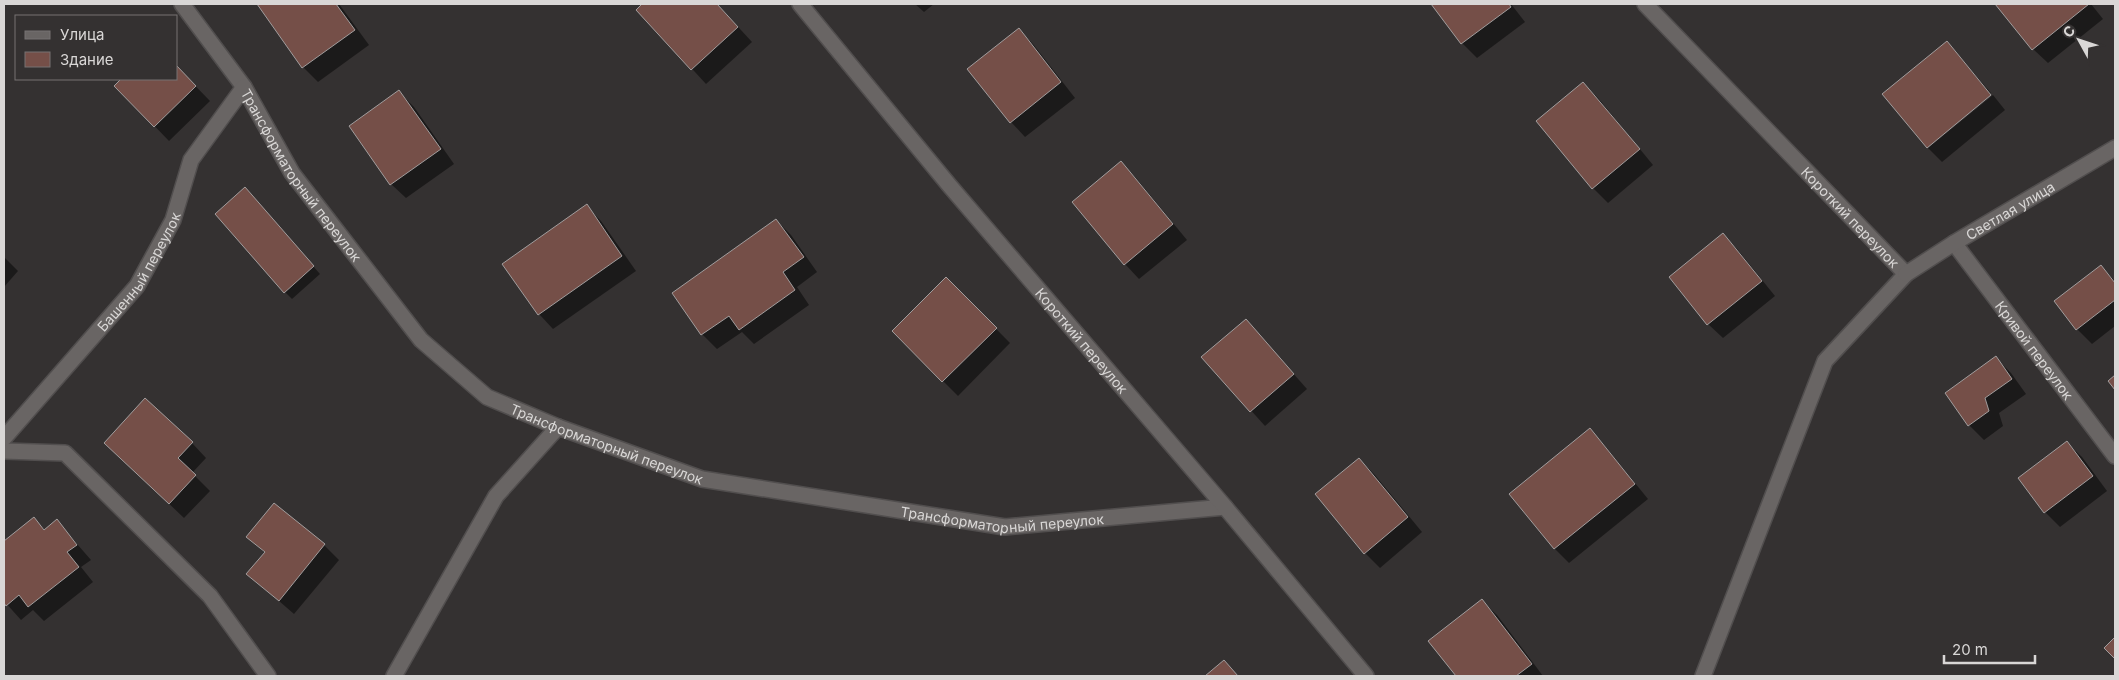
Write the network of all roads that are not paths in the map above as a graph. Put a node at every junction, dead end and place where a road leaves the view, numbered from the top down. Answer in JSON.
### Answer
{"nodes":[{"id":1,"x":182,"y":4,"type":"edge"},
{"id":2,"x":800,"y":4,"type":"edge"},
{"id":3,"x":1645,"y":4,"type":"edge"},
{"id":4,"x":244,"y":87,"type":"junction"},
{"id":5,"x":2115,"y":148,"type":"edge"},
{"id":6,"x":1954,"y":243,"type":"junction"},
{"id":7,"x":1906,"y":274,"type":"junction"},
{"id":8,"x":558,"y":427,"type":"junction"},
{"id":9,"x":4,"y":438,"type":"edge"},
{"id":10,"x":4,"y":451,"type":"edge"},
{"id":11,"x":2115,"y":456,"type":"edge"},
{"id":12,"x":1226,"y":507,"type":"junction"},
{"id":13,"x":268,"y":676,"type":"edge"},
{"id":14,"x":394,"y":676,"type":"edge"},
{"id":15,"x":1366,"y":676,"type":"edge"},
{"id":16,"x":1704,"y":676,"type":"edge"}],
"edges":[{"from":1,"to":4,"type":"street","name":"Трансформаторный переулок"},
{"from":2,"to":12,"type":"street","name":"Короткий переулок"},
{"from":3,"to":7,"type":"street","name":"Короткий переулок"},
{"from":4,"to":8,"type":"street","name":"Трансформаторный переулок"},
{"from":4,"to":9,"type":"street","name":"Башенный переулок"},
{"from":5,"to":6,"type":"street","name":"Светлая улица"},
{"from":6,"to":7,"type":"street","name":"Светлая улица"},
{"from":6,"to":11,"type":"street","name":"Кривой переулок"},
{"from":7,"to":16,"type":"street","name":"Короткий переулок"},
{"from":8,"to":12,"type":"street","name":"Трансформаторный переулок"},
{"from":8,"to":14,"type":"street"},
{"from":10,"to":13,"type":"street"},
{"from":12,"to":15,"type":"street","name":"Короткий переулок"}]}
